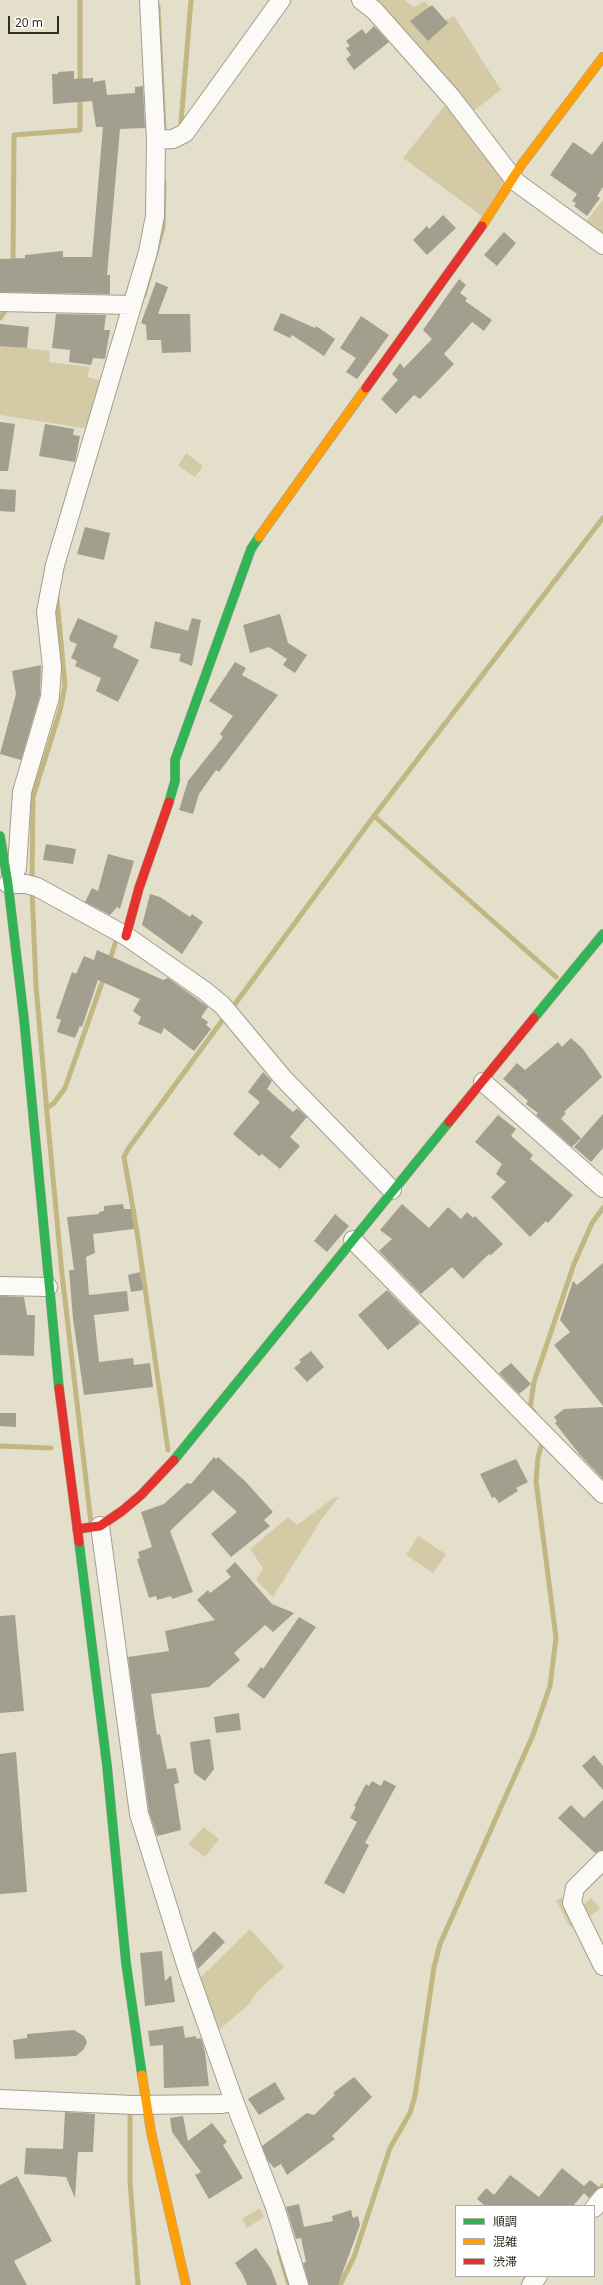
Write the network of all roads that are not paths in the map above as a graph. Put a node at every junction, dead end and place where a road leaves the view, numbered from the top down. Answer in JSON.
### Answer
{"nodes":[{"id":1,"x":149,"y":0,"type":"edge"},
{"id":2,"x":281,"y":0,"type":"edge"},
{"id":3,"x":361,"y":0,"type":"edge"},
{"id":4,"x":603,"y":57,"type":"edge"},
{"id":5,"x":161,"y":140,"type":"junction"},
{"id":6,"x":513,"y":177,"type":"junction"},
{"id":7,"x":603,"y":245,"type":"edge"},
{"id":8,"x":0,"y":302,"type":"edge"},
{"id":9,"x":131,"y":305,"type":"junction"},
{"id":10,"x":0,"y":836,"type":"edge"},
{"id":11,"x":8,"y":884,"type":"junction"},
{"id":12,"x":603,"y":934,"type":"edge"},
{"id":13,"x":126,"y":936,"type":"junction"},
{"id":14,"x":487,"y":1086,"type":"junction"},
{"id":15,"x":603,"y":1188,"type":"edge"},
{"id":16,"x":392,"y":1190,"type":"junction"},
{"id":17,"x":358,"y":1244,"type":"junction"},
{"id":18,"x":0,"y":1286,"type":"edge"},
{"id":19,"x":48,"y":1287,"type":"junction"},
{"id":20,"x":603,"y":1494,"type":"edge"},
{"id":21,"x":76,"y":1529,"type":"junction"},
{"id":22,"x":97,"y":1530,"type":"junction"},
{"id":23,"x":603,"y":1860,"type":"edge"},
{"id":24,"x":603,"y":1966,"type":"edge"},
{"id":25,"x":0,"y":2099,"type":"edge"},
{"id":26,"x":229,"y":2102,"type":"junction"},
{"id":27,"x":146,"y":2105,"type":"junction"},
{"id":28,"x":603,"y":2197,"type":"edge"},
{"id":29,"x":595,"y":2207,"type":"edge"},
{"id":30,"x":537,"y":2277,"type":"edge"},
{"id":31,"x":186,"y":2285,"type":"edge"},
{"id":32,"x":299,"y":2285,"type":"edge"},
{"id":33,"x":531,"y":2285,"type":"edge"}],
"edges":[{"from":1,"to":5,"type":"street"},
{"from":2,"to":5,"type":"street"},
{"from":3,"to":6,"type":"street"},
{"from":4,"to":6,"type":"street"},
{"from":5,"to":9,"type":"street"},
{"from":6,"to":7,"type":"street"},
{"from":6,"to":13,"type":"street"},
{"from":8,"to":9,"type":"street"},
{"from":9,"to":11,"type":"street"},
{"from":10,"to":11,"type":"street"},
{"from":11,"to":13,"type":"street"},
{"from":11,"to":19,"type":"street"},
{"from":12,"to":14,"type":"street"},
{"from":13,"to":16,"type":"street"},
{"from":14,"to":15,"type":"street"},
{"from":14,"to":16,"type":"street"},
{"from":16,"to":17,"type":"street"},
{"from":17,"to":20,"type":"street"},
{"from":17,"to":22,"type":"street"},
{"from":18,"to":19,"type":"street"},
{"from":19,"to":21,"type":"street"},
{"from":21,"to":22,"type":"street"},
{"from":21,"to":27,"type":"street"},
{"from":22,"to":26,"type":"street"},
{"from":23,"to":24,"type":"street"},
{"from":25,"to":27,"type":"street"},
{"from":26,"to":27,"type":"street"},
{"from":26,"to":32,"type":"street"},
{"from":27,"to":31,"type":"street"},
{"from":28,"to":29,"type":"street"},
{"from":30,"to":33,"type":"street"}]}
